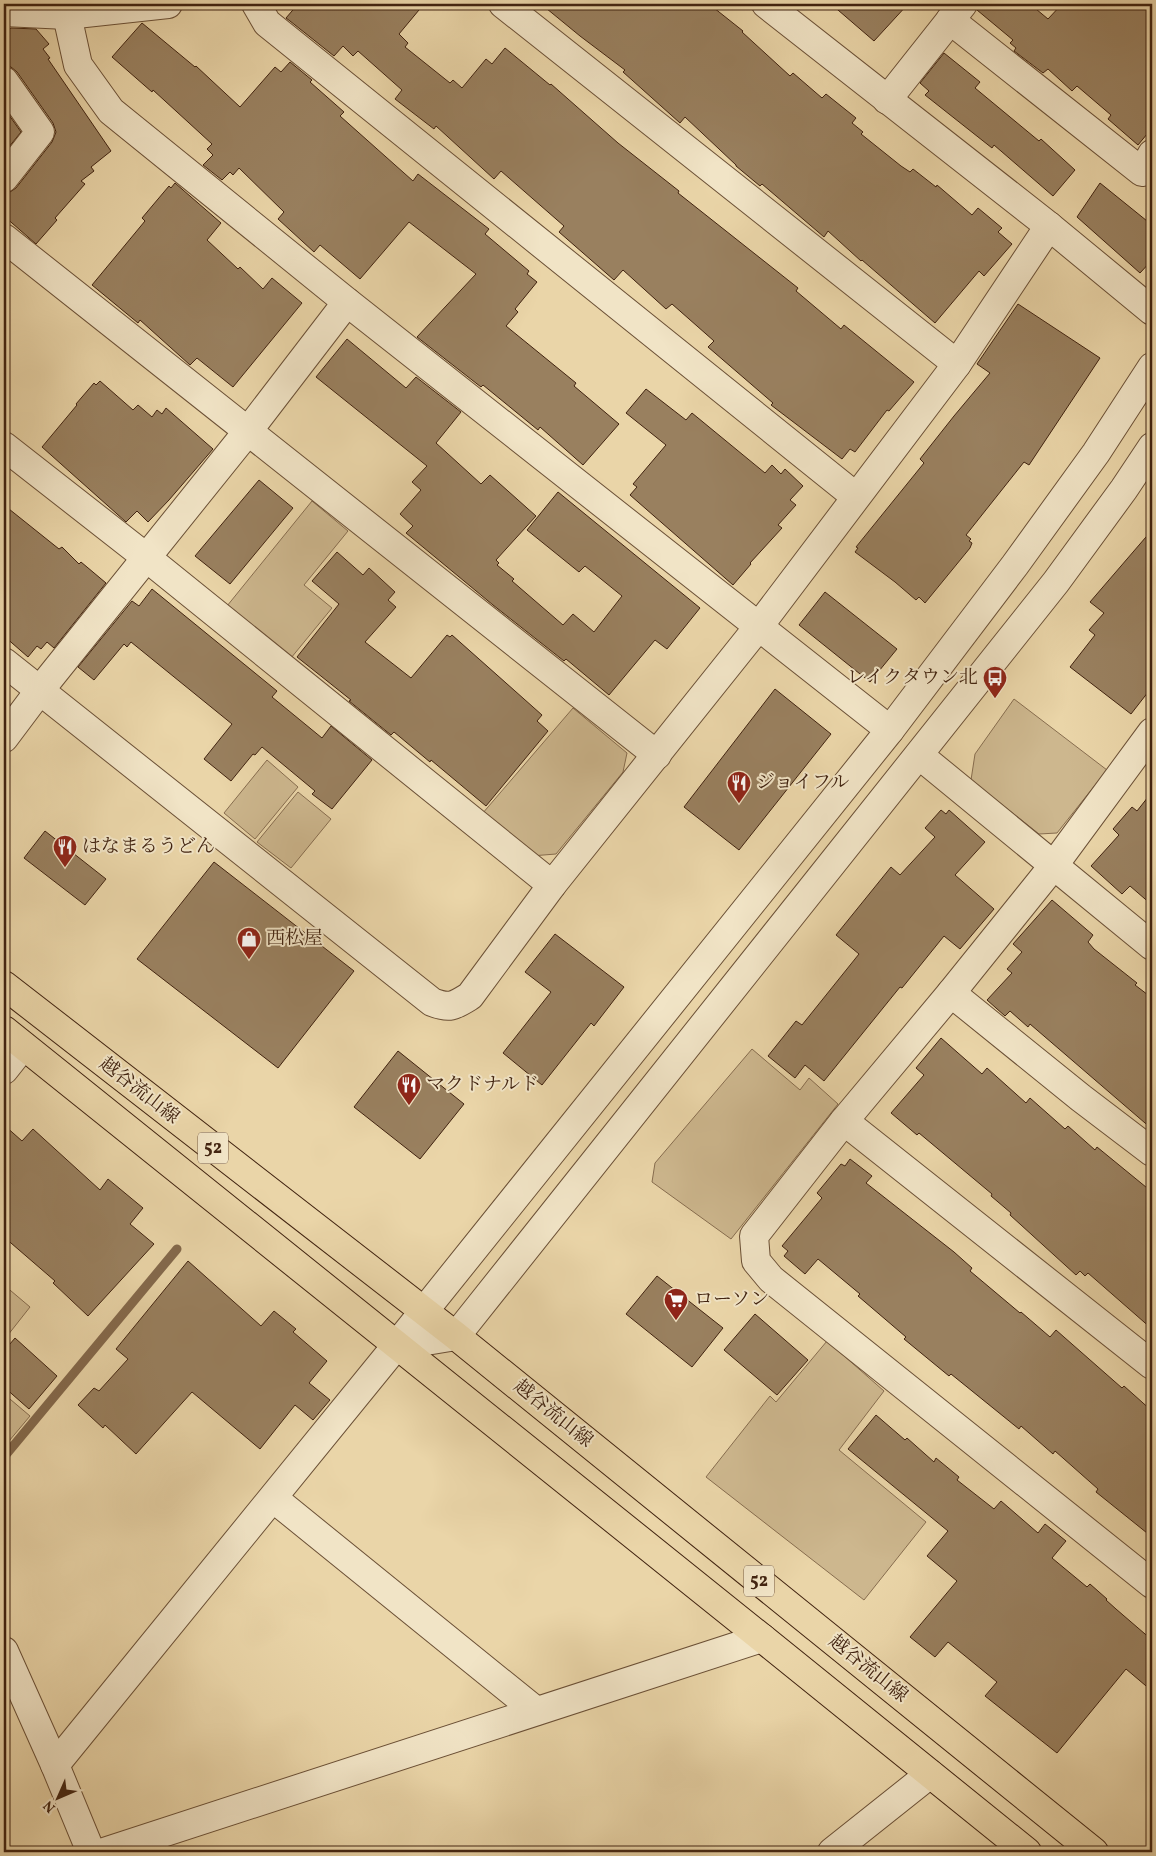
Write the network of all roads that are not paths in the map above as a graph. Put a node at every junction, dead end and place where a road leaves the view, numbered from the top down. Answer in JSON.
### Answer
{"nodes":[{"id":1,"x":168,"y":4,"type":"edge"},
{"id":2,"x":256,"y":4,"type":"edge"},
{"id":3,"x":503,"y":4,"type":"edge"},
{"id":4,"x":766,"y":4,"type":"edge"},
{"id":5,"x":4,"y":12,"type":"edge"},
{"id":6,"x":956,"y":12,"type":"edge"},
{"id":7,"x":67,"y":15,"type":"junction"},
{"id":8,"x":4,"y":81,"type":"edge"},
{"id":9,"x":887,"y":100,"type":"junction"},
{"id":10,"x":1152,"y":154,"type":"edge"},
{"id":11,"x":4,"y":178,"type":"edge"},
{"id":12,"x":1049,"y":226,"type":"junction"},
{"id":13,"x":4,"y":238,"type":"edge"},
{"id":14,"x":347,"y":302,"type":"junction"},
{"id":15,"x":1152,"y":311,"type":"edge"},
{"id":16,"x":957,"y":364,"type":"junction"},
{"id":17,"x":1152,"y":367,"type":"edge"},
{"id":18,"x":248,"y":430,"type":"junction"},
{"id":19,"x":4,"y":446,"type":"edge"},
{"id":20,"x":1152,"y":447,"type":"edge"},
{"id":21,"x":856,"y":496,"type":"junction"},
{"id":22,"x":147,"y":558,"type":"junction"},
{"id":23,"x":759,"y":626,"type":"junction"},
{"id":24,"x":4,"y":662,"type":"edge"},
{"id":25,"x":40,"y":690,"type":"junction"},
{"id":26,"x":890,"y":730,"type":"junction"},
{"id":27,"x":1152,"y":734,"type":"edge"},
{"id":28,"x":4,"y":738,"type":"edge"},
{"id":29,"x":657,"y":754,"type":"junction"},
{"id":30,"x":919,"y":755,"type":"junction"},
{"id":31,"x":1054,"y":865,"type":"junction"},
{"id":32,"x":552,"y":885,"type":"junction"},
{"id":33,"x":1152,"y":946,"type":"edge"},
{"id":34,"x":4,"y":985,"type":"edge"},
{"id":35,"x":951,"y":993,"type":"junction"},
{"id":36,"x":13,"y":1038,"type":"edge"},
{"id":37,"x":4,"y":1070,"type":"edge"},
{"id":38,"x":844,"y":1120,"type":"junction"},
{"id":39,"x":1152,"y":1152,"type":"edge"},
{"id":40,"x":424,"y":1310,"type":"junction"},
{"id":41,"x":456,"y":1336,"type":"junction"},
{"id":42,"x":396,"y":1346,"type":"junction"},
{"id":43,"x":1152,"y":1365,"type":"edge"},
{"id":44,"x":273,"y":1498,"type":"junction"},
{"id":45,"x":1152,"y":1584,"type":"edge"},
{"id":46,"x":762,"y":1638,"type":"junction"},
{"id":47,"x":4,"y":1651,"type":"edge"},
{"id":48,"x":536,"y":1711,"type":"junction"},
{"id":49,"x":55,"y":1765,"type":"junction"},
{"id":50,"x":930,"y":1774,"type":"junction"},
{"id":51,"x":91,"y":1852,"type":"edge"},
{"id":52,"x":104,"y":1852,"type":"edge"},
{"id":53,"x":832,"y":1852,"type":"edge"},
{"id":54,"x":1027,"y":1852,"type":"edge"},
{"id":55,"x":1094,"y":1852,"type":"edge"}],
"edges":[{"from":1,"to":7,"type":"street"},
{"from":2,"to":21,"type":"street"},
{"from":3,"to":16,"type":"street"},
{"from":4,"to":9,"type":"street"},
{"from":5,"to":7,"type":"street"},
{"from":6,"to":9,"type":"street"},
{"from":6,"to":10,"type":"street"},
{"from":7,"to":14,"type":"street"},
{"from":8,"to":11,"type":"street"},
{"from":9,"to":12,"type":"street"},
{"from":12,"to":15,"type":"street"},
{"from":12,"to":16,"type":"street"},
{"from":13,"to":18,"type":"street"},
{"from":14,"to":18,"type":"street"},
{"from":14,"to":23,"type":"street"},
{"from":16,"to":21,"type":"street"},
{"from":17,"to":26,"type":"street"},
{"from":18,"to":22,"type":"street"},
{"from":18,"to":29,"type":"street"},
{"from":19,"to":22,"type":"street"},
{"from":20,"to":30,"type":"street"},
{"from":21,"to":23,"type":"street"},
{"from":22,"to":25,"type":"street"},
{"from":22,"to":32,"type":"street"},
{"from":23,"to":26,"type":"street"},
{"from":23,"to":29,"type":"street"},
{"from":24,"to":25,"type":"street"},
{"from":25,"to":28,"type":"street"},
{"from":25,"to":32,"type":"street"},
{"from":26,"to":40,"type":"street"},
{"from":27,"to":31,"type":"street"},
{"from":29,"to":32,"type":"street"},
{"from":30,"to":31,"type":"street"},
{"from":30,"to":41,"type":"street"},
{"from":31,"to":33,"type":"street"},
{"from":31,"to":35,"type":"street"},
{"from":34,"to":40,"type":"main road","name":"越谷流山線","number":"52"},
{"from":35,"to":38,"type":"street"},
{"from":35,"to":39,"type":"street"},
{"from":36,"to":37,"type":"street"},
{"from":36,"to":42,"type":"main road","name":"越谷流山線","number":"52"},
{"from":38,"to":43,"type":"street"},
{"from":38,"to":45,"type":"street"},
{"from":40,"to":41,"type":"main road","name":"越谷流山線","number":"52"},
{"from":40,"to":42,"type":"street"},
{"from":41,"to":42,"type":"street"},
{"from":41,"to":55,"type":"main road","name":"越谷流山線","number":"52"},
{"from":42,"to":44,"type":"street"},
{"from":42,"to":46,"type":"main road","name":"越谷流山線","number":"52"},
{"from":44,"to":48,"type":"street"},
{"from":44,"to":49,"type":"street"},
{"from":46,"to":48,"type":"street"},
{"from":46,"to":50,"type":"main road","name":"越谷流山線","number":"52"},
{"from":47,"to":49,"type":"street"},
{"from":48,"to":52,"type":"street"},
{"from":49,"to":51,"type":"street"},
{"from":50,"to":53,"type":"street"},
{"from":50,"to":54,"type":"main road","name":"越谷流山線","number":"52"}]}
